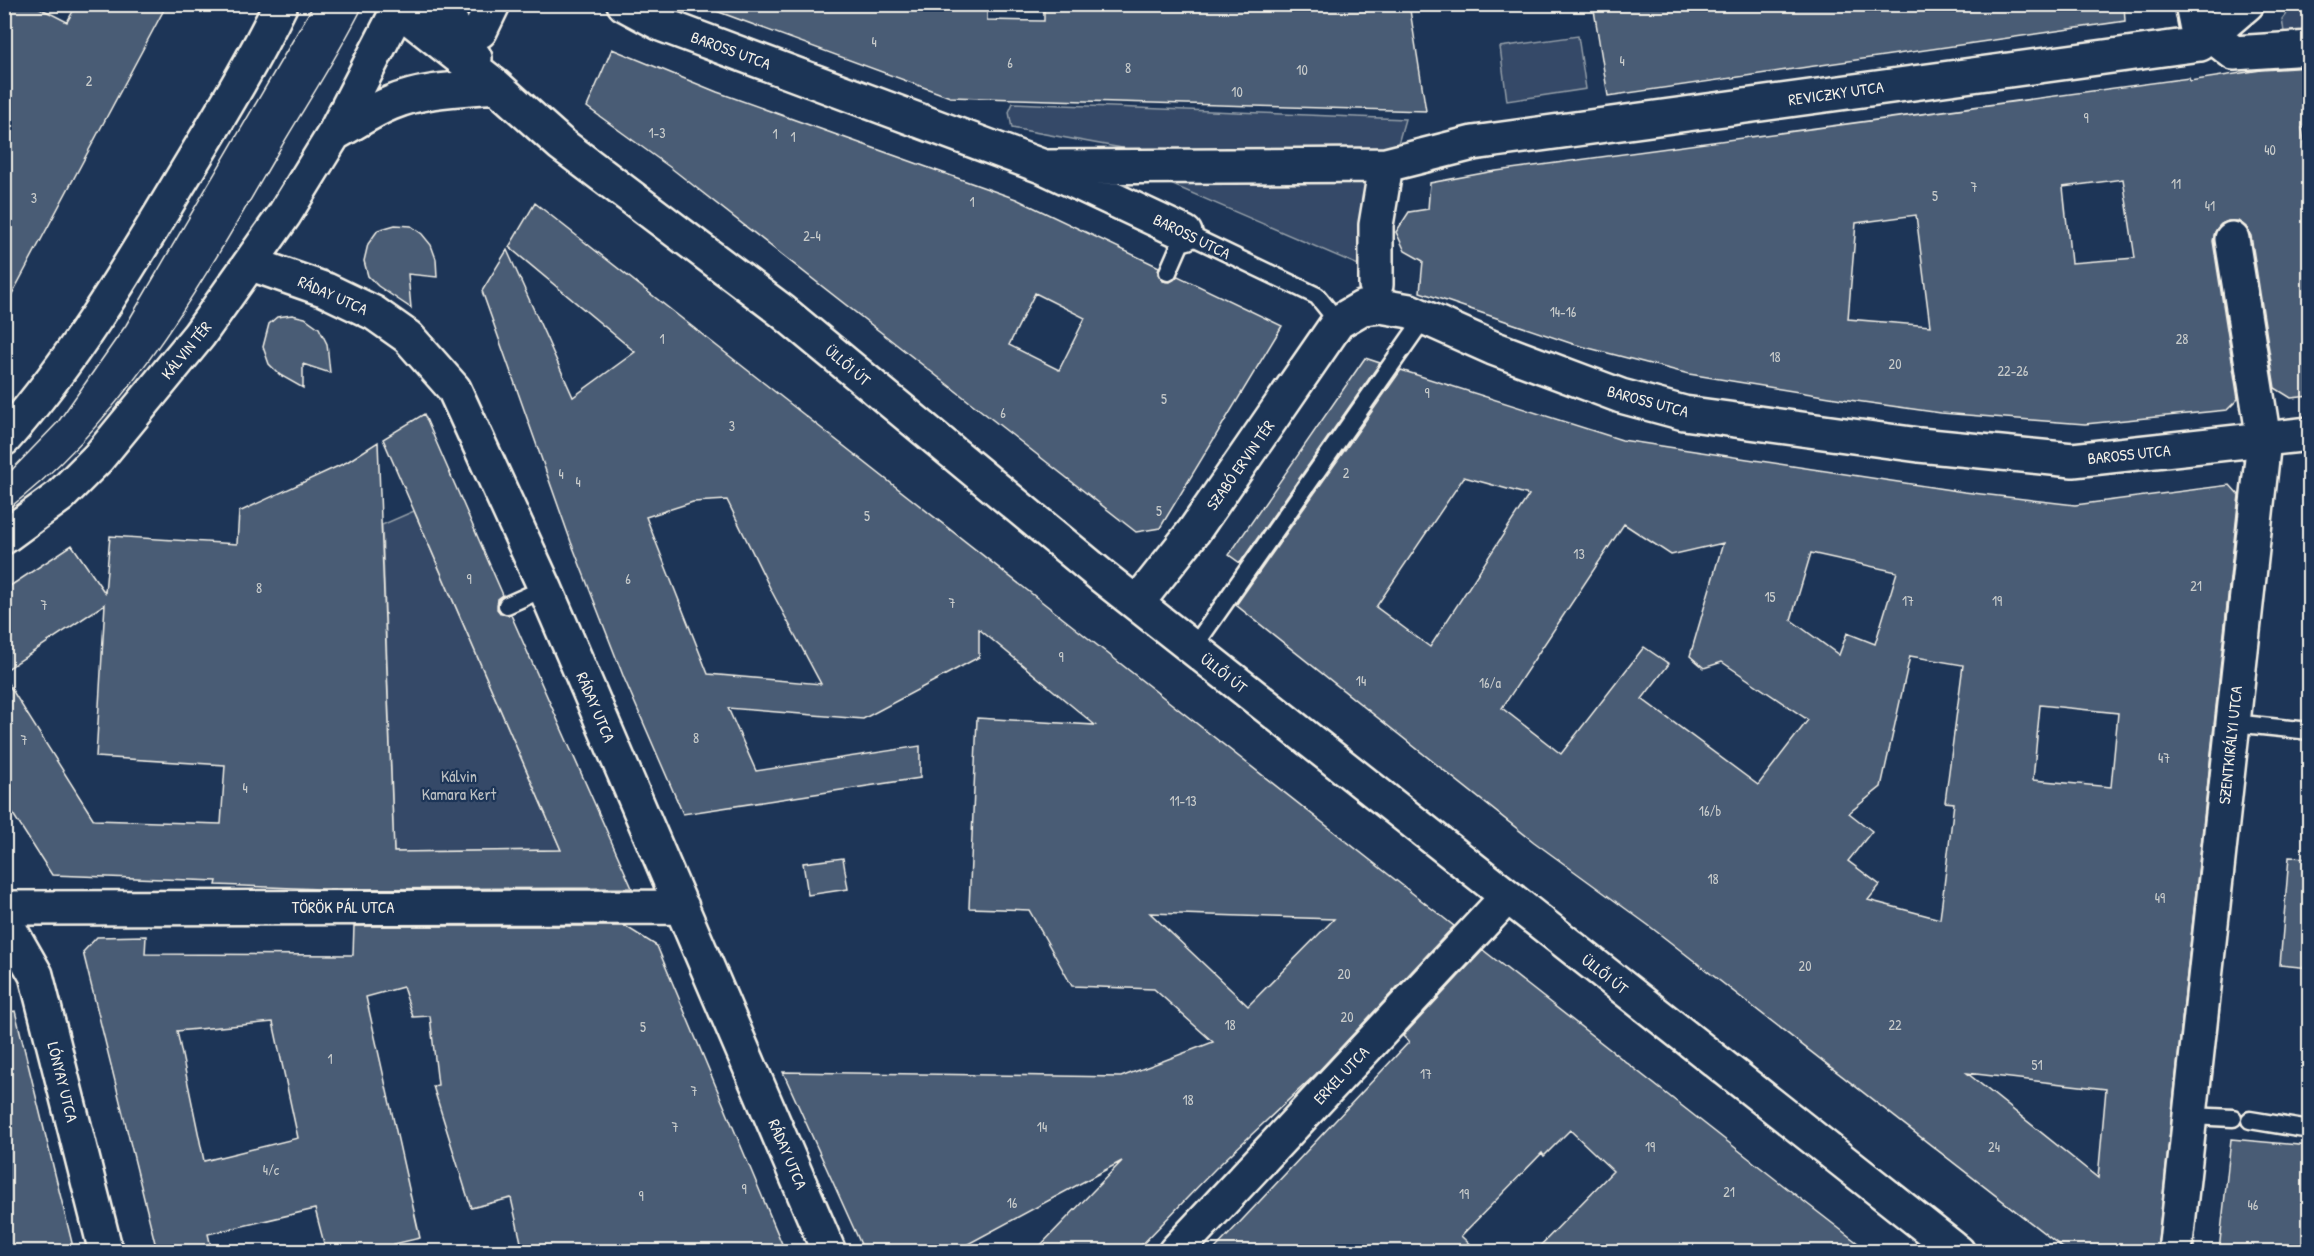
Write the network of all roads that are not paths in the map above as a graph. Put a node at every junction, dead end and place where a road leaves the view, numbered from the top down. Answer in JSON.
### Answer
{"nodes":[{"id":1,"x":280,"y":4,"type":"edge"},
{"id":2,"x":443,"y":4,"type":"edge"},
{"id":3,"x":624,"y":4,"type":"edge"},
{"id":4,"x":2192,"y":4,"type":"edge"},
{"id":5,"x":2247,"y":4,"type":"edge"},
{"id":6,"x":397,"y":6,"type":"edge"},
{"id":7,"x":2205,"y":39,"type":"junction"},
{"id":8,"x":2310,"y":48,"type":"edge"},
{"id":9,"x":496,"y":86,"type":"junction"},
{"id":10,"x":334,"y":134,"type":"junction"},
{"id":11,"x":1473,"y":143,"type":"joint"},
{"id":12,"x":1386,"y":165,"type":"junction"},
{"id":13,"x":1044,"y":167,"type":"junction"},
{"id":14,"x":1185,"y":233,"type":"junction"},
{"id":15,"x":2232,"y":239,"type":"dead end"},
{"id":16,"x":252,"y":264,"type":"junction"},
{"id":17,"x":1168,"y":272,"type":"dead end"},
{"id":18,"x":1376,"y":285,"type":"dead end"},
{"id":19,"x":1424,"y":318,"type":"junction"},
{"id":20,"x":1338,"y":322,"type":"junction"},
{"id":21,"x":2310,"y":434,"type":"edge"},
{"id":22,"x":4,"y":439,"type":"edge"},
{"id":23,"x":2264,"y":440,"type":"junction"},
{"id":24,"x":4,"y":537,"type":"edge"},
{"id":25,"x":545,"y":588,"type":"junction"},
{"id":26,"x":1137,"y":603,"type":"junction"},
{"id":27,"x":507,"y":605,"type":"dead end"},
{"id":28,"x":1193,"y":648,"type":"junction"},
{"id":29,"x":2233,"y":723,"type":"junction"},
{"id":30,"x":2310,"y":731,"type":"edge"},
{"id":31,"x":1507,"y":897,"type":"junction"},
{"id":32,"x":682,"y":907,"type":"junction"},
{"id":33,"x":4,"y":908,"type":"edge"},
{"id":34,"x":4,"y":919,"type":"edge"},
{"id":35,"x":2190,"y":1116,"type":"junction"},
{"id":36,"x":2310,"y":1130,"type":"edge"},
{"id":37,"x":106,"y":1251,"type":"edge"},
{"id":38,"x":829,"y":1251,"type":"edge"},
{"id":39,"x":1175,"y":1251,"type":"edge"},
{"id":40,"x":1958,"y":1251,"type":"edge"},
{"id":41,"x":2175,"y":1251,"type":"edge"}],
"edges":[{"from":1,"to":22,"type":"street"},
{"from":2,"to":9,"type":"street"},
{"from":3,"to":13,"type":"street","name":"BAROSS UTCA"},
{"from":4,"to":7,"type":"street"},
{"from":5,"to":7,"type":"street"},
{"from":6,"to":9,"type":"street","name":"KÁLVIN TÉR"},
{"from":6,"to":10,"type":"street","name":"KÁLVIN TÉR"},
{"from":7,"to":8,"type":"street"},
{"from":7,"to":11,"type":"street","name":"REVICZKY UTCA"},
{"from":9,"to":10,"type":"street","name":"KÁLVIN TÉR"},
{"from":9,"to":26,"type":"street","name":"ÜLLŐI ÚT"},
{"from":10,"to":16,"type":"street","name":"KÁLVIN TÉR"},
{"from":11,"to":12,"type":"street","name":"BAROSS UTCA"},
{"from":12,"to":13,"type":"street","name":"BAROSS UTCA"},
{"from":12,"to":18,"type":"street"},
{"from":13,"to":14,"type":"street","name":"BAROSS UTCA"},
{"from":14,"to":17,"type":"lane"},
{"from":14,"to":20,"type":"lane","name":"BAROSS UTCA"},
{"from":15,"to":23,"type":"street","name":"SZENTKIRÁLYI UTCA"},
{"from":16,"to":24,"type":"street","name":"KÁLVIN TÉR"},
{"from":16,"to":25,"type":"street","name":"RÁDAY UTCA"},
{"from":19,"to":20,"type":"street","name":"BAROSS UTCA"},
{"from":19,"to":23,"type":"street","name":"BAROSS UTCA"},
{"from":19,"to":28,"type":"lane"},
{"from":20,"to":26,"type":"street","name":"SZABÓ ERVIN TÉR"},
{"from":21,"to":23,"type":"street","name":"BAROSS UTCA"},
{"from":23,"to":29,"type":"street","name":"SZENTKIRÁLYI UTCA"},
{"from":25,"to":27,"type":"lane"},
{"from":25,"to":32,"type":"street","name":"RÁDAY UTCA"},
{"from":26,"to":28,"type":"street","name":"ÜLLŐI ÚT"},
{"from":28,"to":31,"type":"street","name":"ÜLLŐI ÚT"},
{"from":29,"to":30,"type":"lane"},
{"from":29,"to":35,"type":"street","name":"SZENTKIRÁLYI UTCA"},
{"from":31,"to":39,"type":"street","name":"ERKEL UTCA"},
{"from":31,"to":40,"type":"street","name":"ÜLLŐI ÚT"},
{"from":32,"to":33,"type":"street","name":"TÖRÖK PÁL UTCA"},
{"from":32,"to":38,"type":"street","name":"RÁDAY UTCA"},
{"from":34,"to":37,"type":"street","name":"LÓNYAY UTCA"},
{"from":35,"to":36,"type":"lane"},
{"from":35,"to":41,"type":"street","name":"SZENTKIRÁLYI UTCA"}]}
